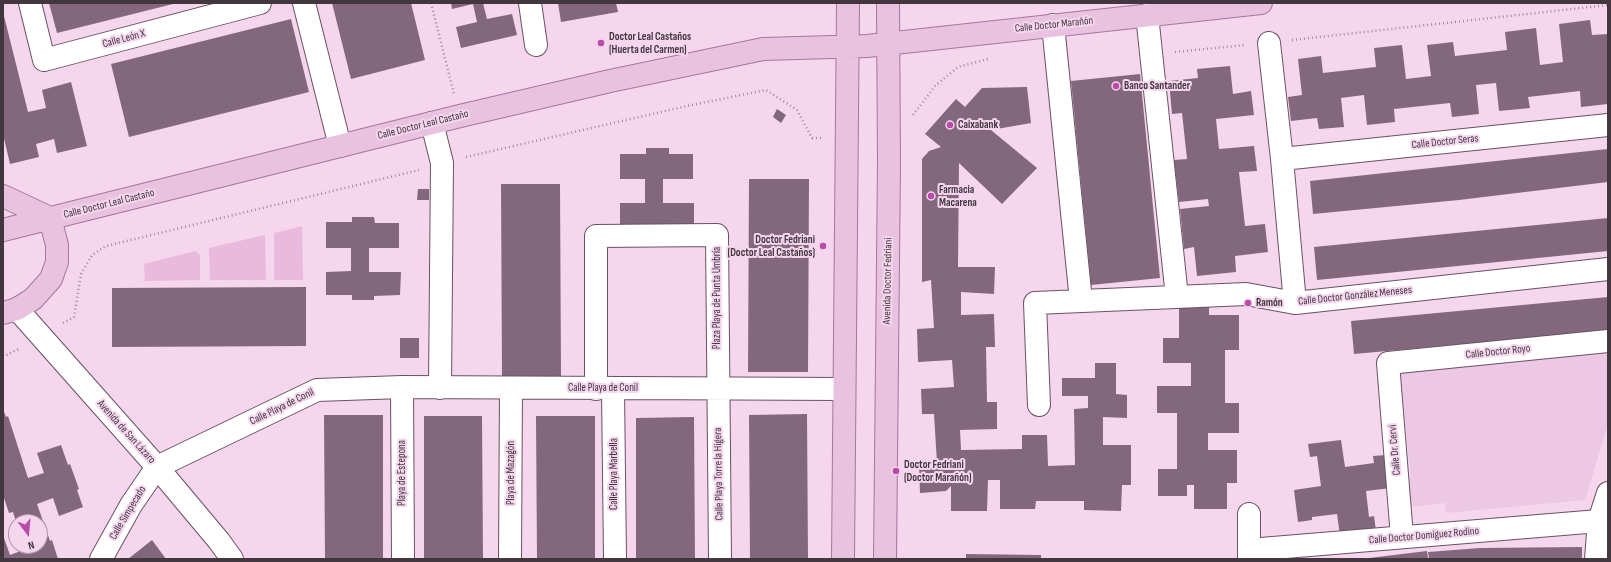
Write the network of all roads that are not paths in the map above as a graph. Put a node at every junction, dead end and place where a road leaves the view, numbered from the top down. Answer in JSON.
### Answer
{"nodes":[{"id":1,"x":30,"y":3,"type":"edge"},
{"id":2,"x":260,"y":3,"type":"edge"},
{"id":3,"x":304,"y":3,"type":"edge"},
{"id":4,"x":530,"y":3,"type":"edge"},
{"id":5,"x":848,"y":3,"type":"edge"},
{"id":6,"x":888,"y":3,"type":"edge"},
{"id":7,"x":1262,"y":3,"type":"edge"},
{"id":8,"x":1148,"y":15,"type":"junction"},
{"id":9,"x":1053,"y":26,"type":"junction"},
{"id":10,"x":888,"y":43,"type":"junction"},
{"id":11,"x":1261,"y":44,"type":"road end"},
{"id":12,"x":536,"y":45,"type":"dead end"},
{"id":13,"x":847,"y":47,"type":"junction"},
{"id":14,"x":432,"y":122,"type":"junction"},
{"id":15,"x":1608,"y":125,"type":"edge"},
{"id":16,"x":340,"y":146,"type":"junction"},
{"id":17,"x":1282,"y":159,"type":"junction"},
{"id":18,"x":3,"y":196,"type":"edge"},
{"id":19,"x":50,"y":218,"type":"junction"},
{"id":20,"x":3,"y":230,"type":"edge"},
{"id":21,"x":1608,"y":269,"type":"edge"},
{"id":22,"x":1178,"y":297,"type":"junction"},
{"id":23,"x":1081,"y":301,"type":"junction"},
{"id":24,"x":1295,"y":303,"type":"junction"},
{"id":25,"x":10,"y":311,"type":"edge"},
{"id":26,"x":1608,"y":341,"type":"edge"},
{"id":27,"x":1388,"y":363,"type":"joint"},
{"id":28,"x":402,"y":387,"type":"junction"},
{"id":29,"x":440,"y":388,"type":"junction"},
{"id":30,"x":511,"y":388,"type":"junction"},
{"id":31,"x":718,"y":388,"type":"junction"},
{"id":32,"x":605,"y":389,"type":"junction"},
{"id":33,"x":844,"y":389,"type":"junction"},
{"id":34,"x":1039,"y":405,"type":"dead end"},
{"id":35,"x":157,"y":467,"type":"junction"},
{"id":36,"x":1608,"y":493,"type":"edge"},
{"id":37,"x":1249,"y":514,"type":"dead end"},
{"id":38,"x":1599,"y":521,"type":"junction"},
{"id":39,"x":1402,"y":537,"type":"junction"},
{"id":40,"x":1249,"y":554,"type":"edge"},
{"id":41,"x":101,"y":559,"type":"edge"},
{"id":42,"x":232,"y":559,"type":"edge"},
{"id":43,"x":403,"y":559,"type":"edge"},
{"id":44,"x":510,"y":559,"type":"edge"},
{"id":45,"x":614,"y":559,"type":"edge"},
{"id":46,"x":720,"y":559,"type":"edge"},
{"id":47,"x":843,"y":559,"type":"edge"},
{"id":48,"x":885,"y":559,"type":"edge"},
{"id":49,"x":1596,"y":559,"type":"edge"}],
"edges":[{"from":1,"to":2,"type":"street","name":"Calle León X"},
{"from":3,"to":16,"type":"street"},
{"from":4,"to":12,"type":"street"},
{"from":5,"to":13,"type":"main road"},
{"from":6,"to":10,"type":"main road","name":"Avenida Doctor Fedriani"},
{"from":7,"to":8,"type":"main road","name":"Calle Doctor Marañón"},
{"from":8,"to":9,"type":"main road","name":"Calle Doctor Marañón"},
{"from":8,"to":22,"type":"street"},
{"from":9,"to":10,"type":"main road","name":"Calle Doctor Marañón"},
{"from":9,"to":23,"type":"street"},
{"from":10,"to":13,"type":"main road","name":"Calle Doctor Marañón"},
{"from":10,"to":48,"type":"main road","name":"Avenida Doctor Fedriani"},
{"from":11,"to":17,"type":"street"},
{"from":13,"to":14,"type":"main road","name":"Calle Doctor Leal Castaño"},
{"from":13,"to":33,"type":"main road"},
{"from":14,"to":16,"type":"main road","name":"Calle Doctor Leal Castaño"},
{"from":14,"to":29,"type":"street"},
{"from":15,"to":17,"type":"street","name":"Calle Doctor Seras"},
{"from":16,"to":19,"type":"main road","name":"Calle Doctor Leal Castaño"},
{"from":17,"to":24,"type":"street"},
{"from":18,"to":19,"type":"main road"},
{"from":19,"to":20,"type":"main road","name":"Calle Doctor Leal Castaño"},
{"from":19,"to":25,"type":"main road","name":"Avenida de San Lázaro"},
{"from":21,"to":24,"type":"street","name":"Calle Doctor González Meneses"},
{"from":22,"to":23,"type":"street","name":"Calle Doctor González Meneses"},
{"from":22,"to":24,"type":"street","name":"Calle Doctor González Meneses"},
{"from":23,"to":34,"type":"street","name":"Calle Doctor González Meneses"},
{"from":25,"to":35,"type":"street","name":"Avenida de San Lázaro"},
{"from":26,"to":27,"type":"street","name":"Calle Doctor Royo"},
{"from":27,"to":39,"type":"street","name":"Calle Dr. Cervi"},
{"from":28,"to":29,"type":"street","name":"Calle Playa de Conil"},
{"from":28,"to":35,"type":"street","name":"Calle Playa de Conil"},
{"from":28,"to":43,"type":"street","name":"Playa de Estepona"},
{"from":29,"to":30,"type":"street","name":"Calle Playa de Conil"},
{"from":30,"to":32,"type":"street","name":"Calle Playa de Conil"},
{"from":30,"to":44,"type":"street","name":"Playa de Mazagón"},
{"from":31,"to":32,"type":"street","name":"Calle Playa de Conil"},
{"from":31,"to":32,"type":"street","name":"Plaza Playa de Punta Umbría"},
{"from":31,"to":33,"type":"street"},
{"from":31,"to":46,"type":"street","name":"Calle Playa Torre la Higera"},
{"from":32,"to":45,"type":"street","name":"Calle Playa Marbella"},
{"from":33,"to":47,"type":"main road"},
{"from":35,"to":41,"type":"street","name":"Calle Simpecado"},
{"from":35,"to":42,"type":"street","name":"Avenida de San Lázaro"},
{"from":36,"to":38,"type":"street"},
{"from":37,"to":40,"type":"street"},
{"from":38,"to":39,"type":"street","name":"Calle Doctor Domíguez Rodino"},
{"from":38,"to":49,"type":"street"},
{"from":39,"to":40,"type":"street","name":"Calle Doctor Domíguez Rodino"}]}
